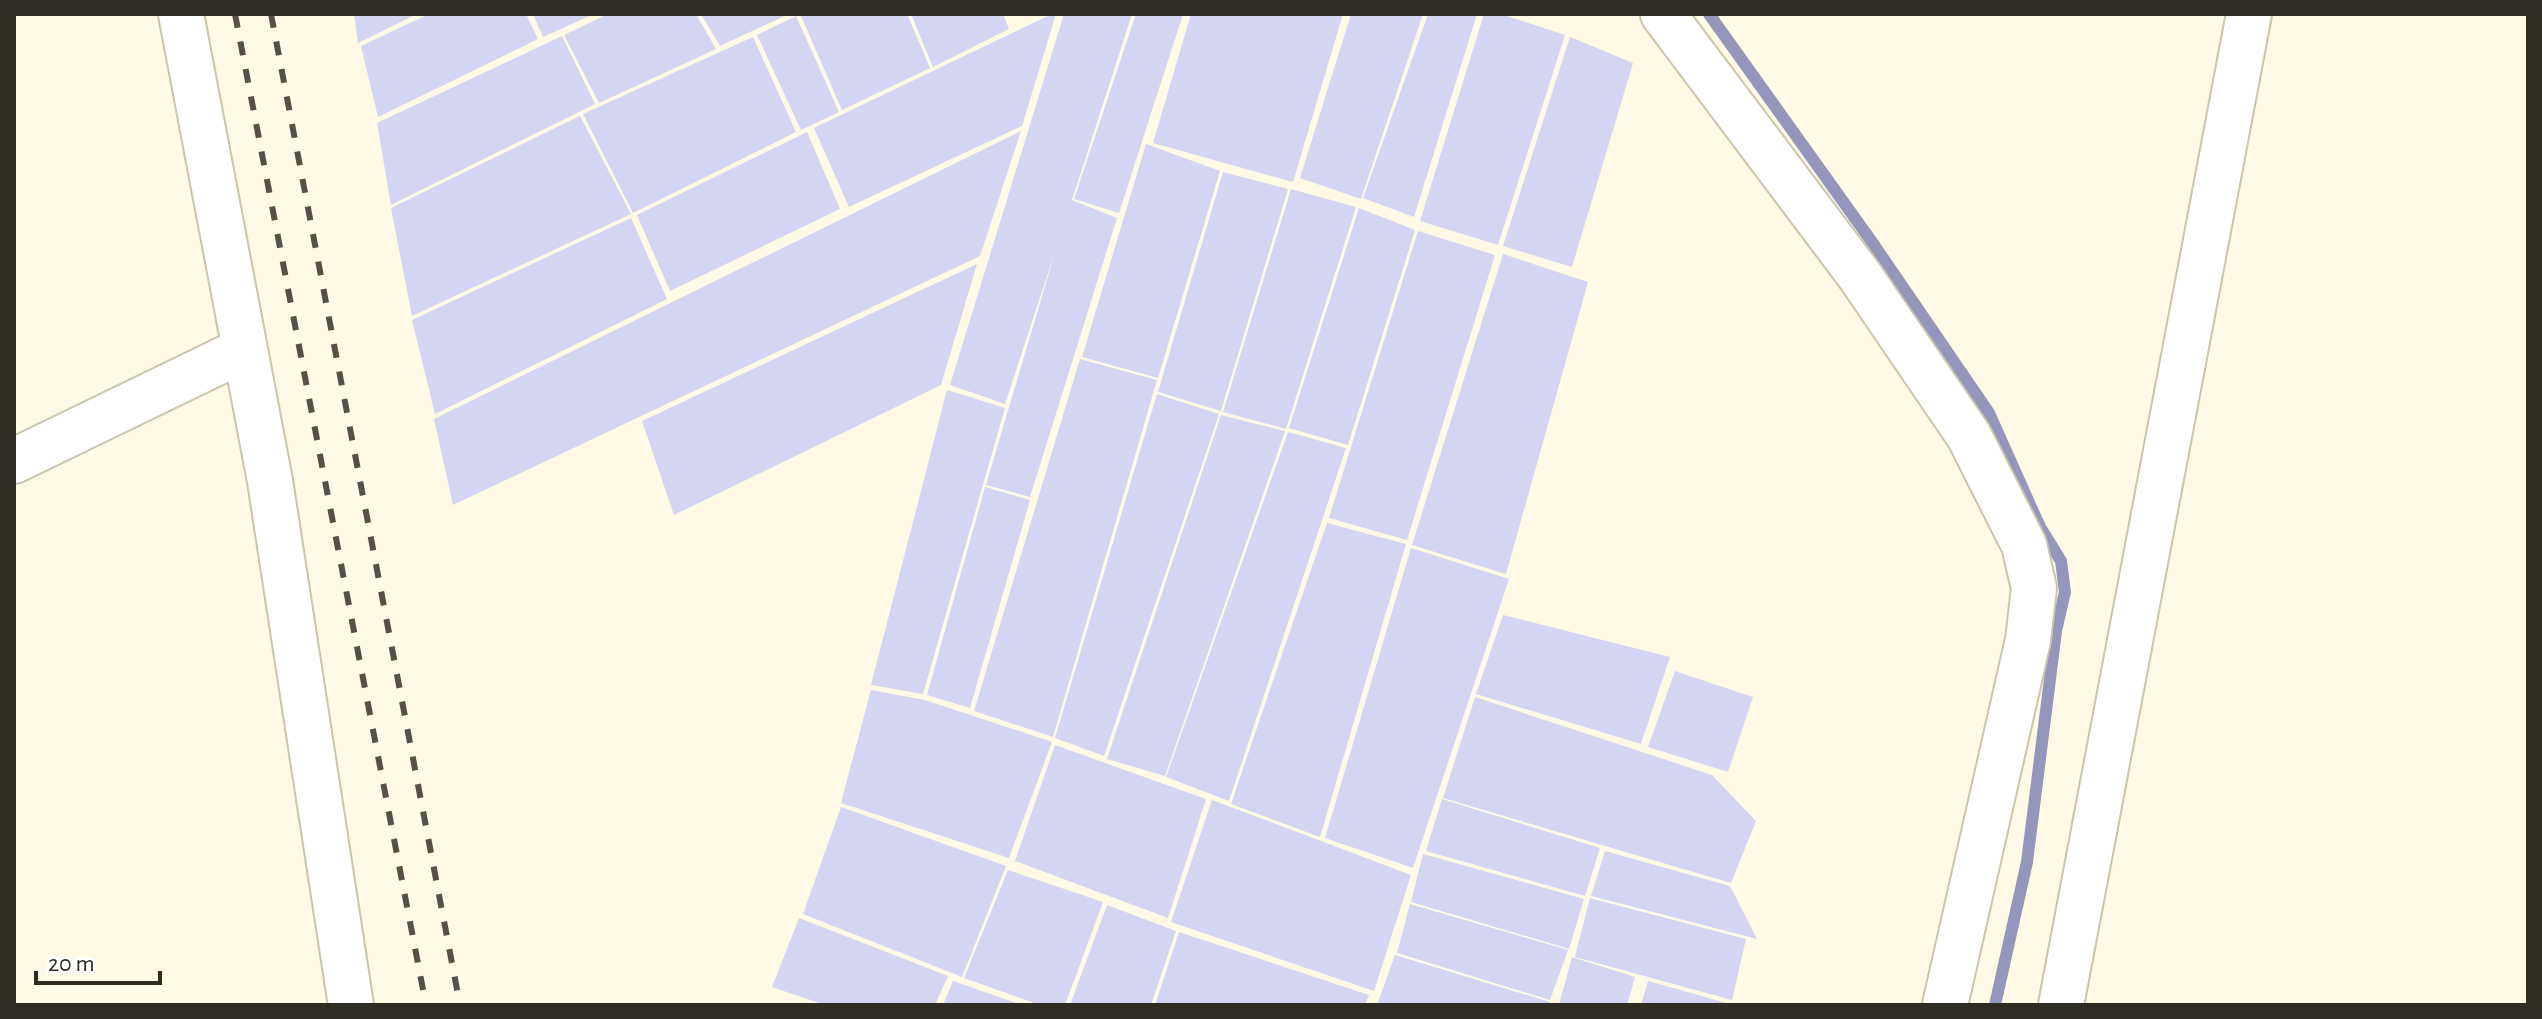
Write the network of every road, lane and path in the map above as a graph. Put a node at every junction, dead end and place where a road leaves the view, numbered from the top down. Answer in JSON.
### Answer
{"nodes":[{"id":1,"x":181,"y":14,"type":"edge"},
{"id":2,"x":1663,"y":14,"type":"edge"},
{"id":3,"x":2249,"y":14,"type":"edge"},
{"id":4,"x":245,"y":349,"type":"junction"},
{"id":5,"x":14,"y":461,"type":"edge"},
{"id":6,"x":351,"y":1005,"type":"edge"},
{"id":7,"x":1945,"y":1005,"type":"edge"},
{"id":8,"x":2061,"y":1005,"type":"edge"}],
"edges":[{"from":1,"to":4,"type":"street"},
{"from":2,"to":7,"type":"street"},
{"from":3,"to":8,"type":"street"},
{"from":4,"to":5,"type":"street"},
{"from":4,"to":6,"type":"street"}]}
